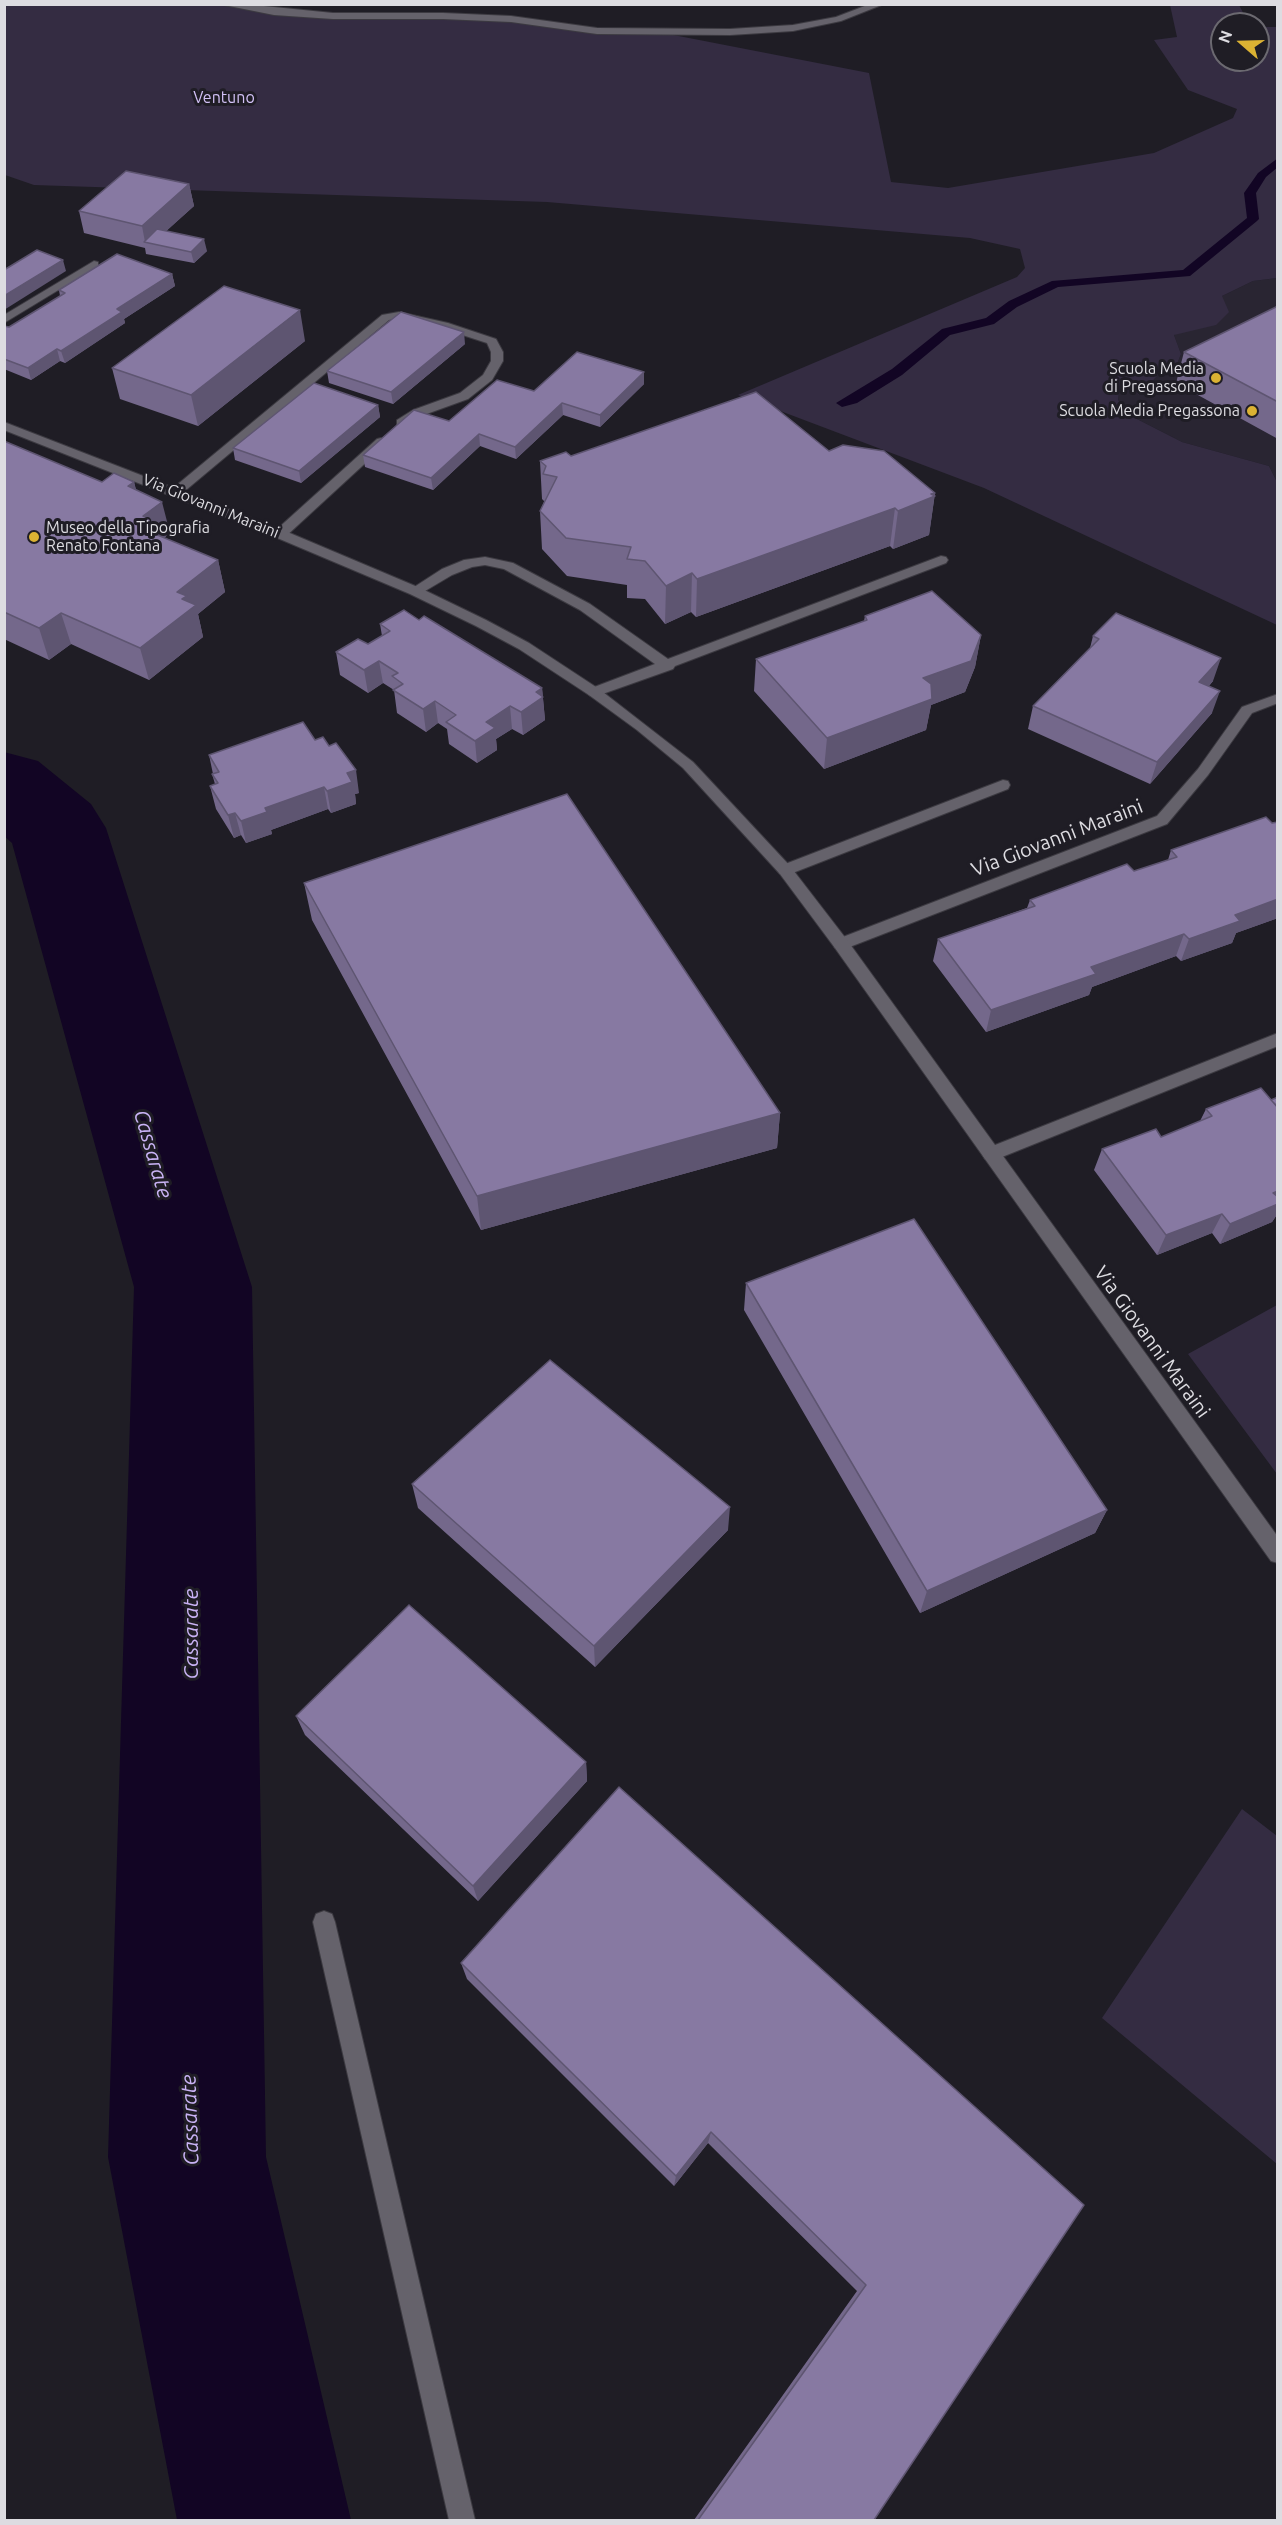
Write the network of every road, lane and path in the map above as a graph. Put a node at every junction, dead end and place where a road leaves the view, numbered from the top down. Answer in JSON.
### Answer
{"nodes":[{"id":1,"x":224,"y":4,"type":"edge"},
{"id":2,"x":880,"y":4,"type":"edge"},
{"id":3,"x":94,"y":264,"type":"dead end"},
{"id":4,"x":4,"y":320,"type":"edge"},
{"id":5,"x":4,"y":426,"type":"edge"},
{"id":6,"x":176,"y":492,"type":"junction"},
{"id":7,"x":280,"y":534,"type":"junction"},
{"id":8,"x":941,"y":560,"type":"dead end"},
{"id":9,"x":415,"y":591,"type":"junction"},
{"id":10,"x":668,"y":666,"type":"junction"},
{"id":11,"x":594,"y":692,"type":"junction"},
{"id":12,"x":1278,"y":698,"type":"edge"},
{"id":13,"x":1003,"y":785,"type":"dead end"},
{"id":14,"x":785,"y":870,"type":"junction"},
{"id":15,"x":841,"y":944,"type":"junction"},
{"id":16,"x":1278,"y":1039,"type":"edge"},
{"id":17,"x":992,"y":1154,"type":"junction"},
{"id":18,"x":1278,"y":1554,"type":"edge"},
{"id":19,"x":324,"y":1922,"type":"dead end"},
{"id":20,"x":462,"y":2520,"type":"edge"}],
"edges":[{"from":1,"to":2,"type":"street"},
{"from":3,"to":4,"type":"street"},
{"from":5,"to":6,"type":"street","name":"Via Giovanni Maraini"},
{"from":6,"to":7,"type":"street","name":"Via Giovanni Maraini"},
{"from":6,"to":7,"type":"street"},
{"from":7,"to":9,"type":"street","name":"Via Giovanni Maraini"},
{"from":8,"to":10,"type":"street"},
{"from":9,"to":10,"type":"street"},
{"from":9,"to":11,"type":"street","name":"Via Giovanni Maraini"},
{"from":10,"to":11,"type":"street"},
{"from":11,"to":14,"type":"street","name":"Via Giovanni Maraini"},
{"from":12,"to":15,"type":"street","name":"Via Giovanni Maraini"},
{"from":13,"to":14,"type":"street"},
{"from":14,"to":15,"type":"street","name":"Via Giovanni Maraini"},
{"from":15,"to":17,"type":"street","name":"Via Giovanni Maraini"},
{"from":16,"to":17,"type":"street"},
{"from":17,"to":18,"type":"street","name":"Via Giovanni Maraini"},
{"from":19,"to":20,"type":"street"}]}
